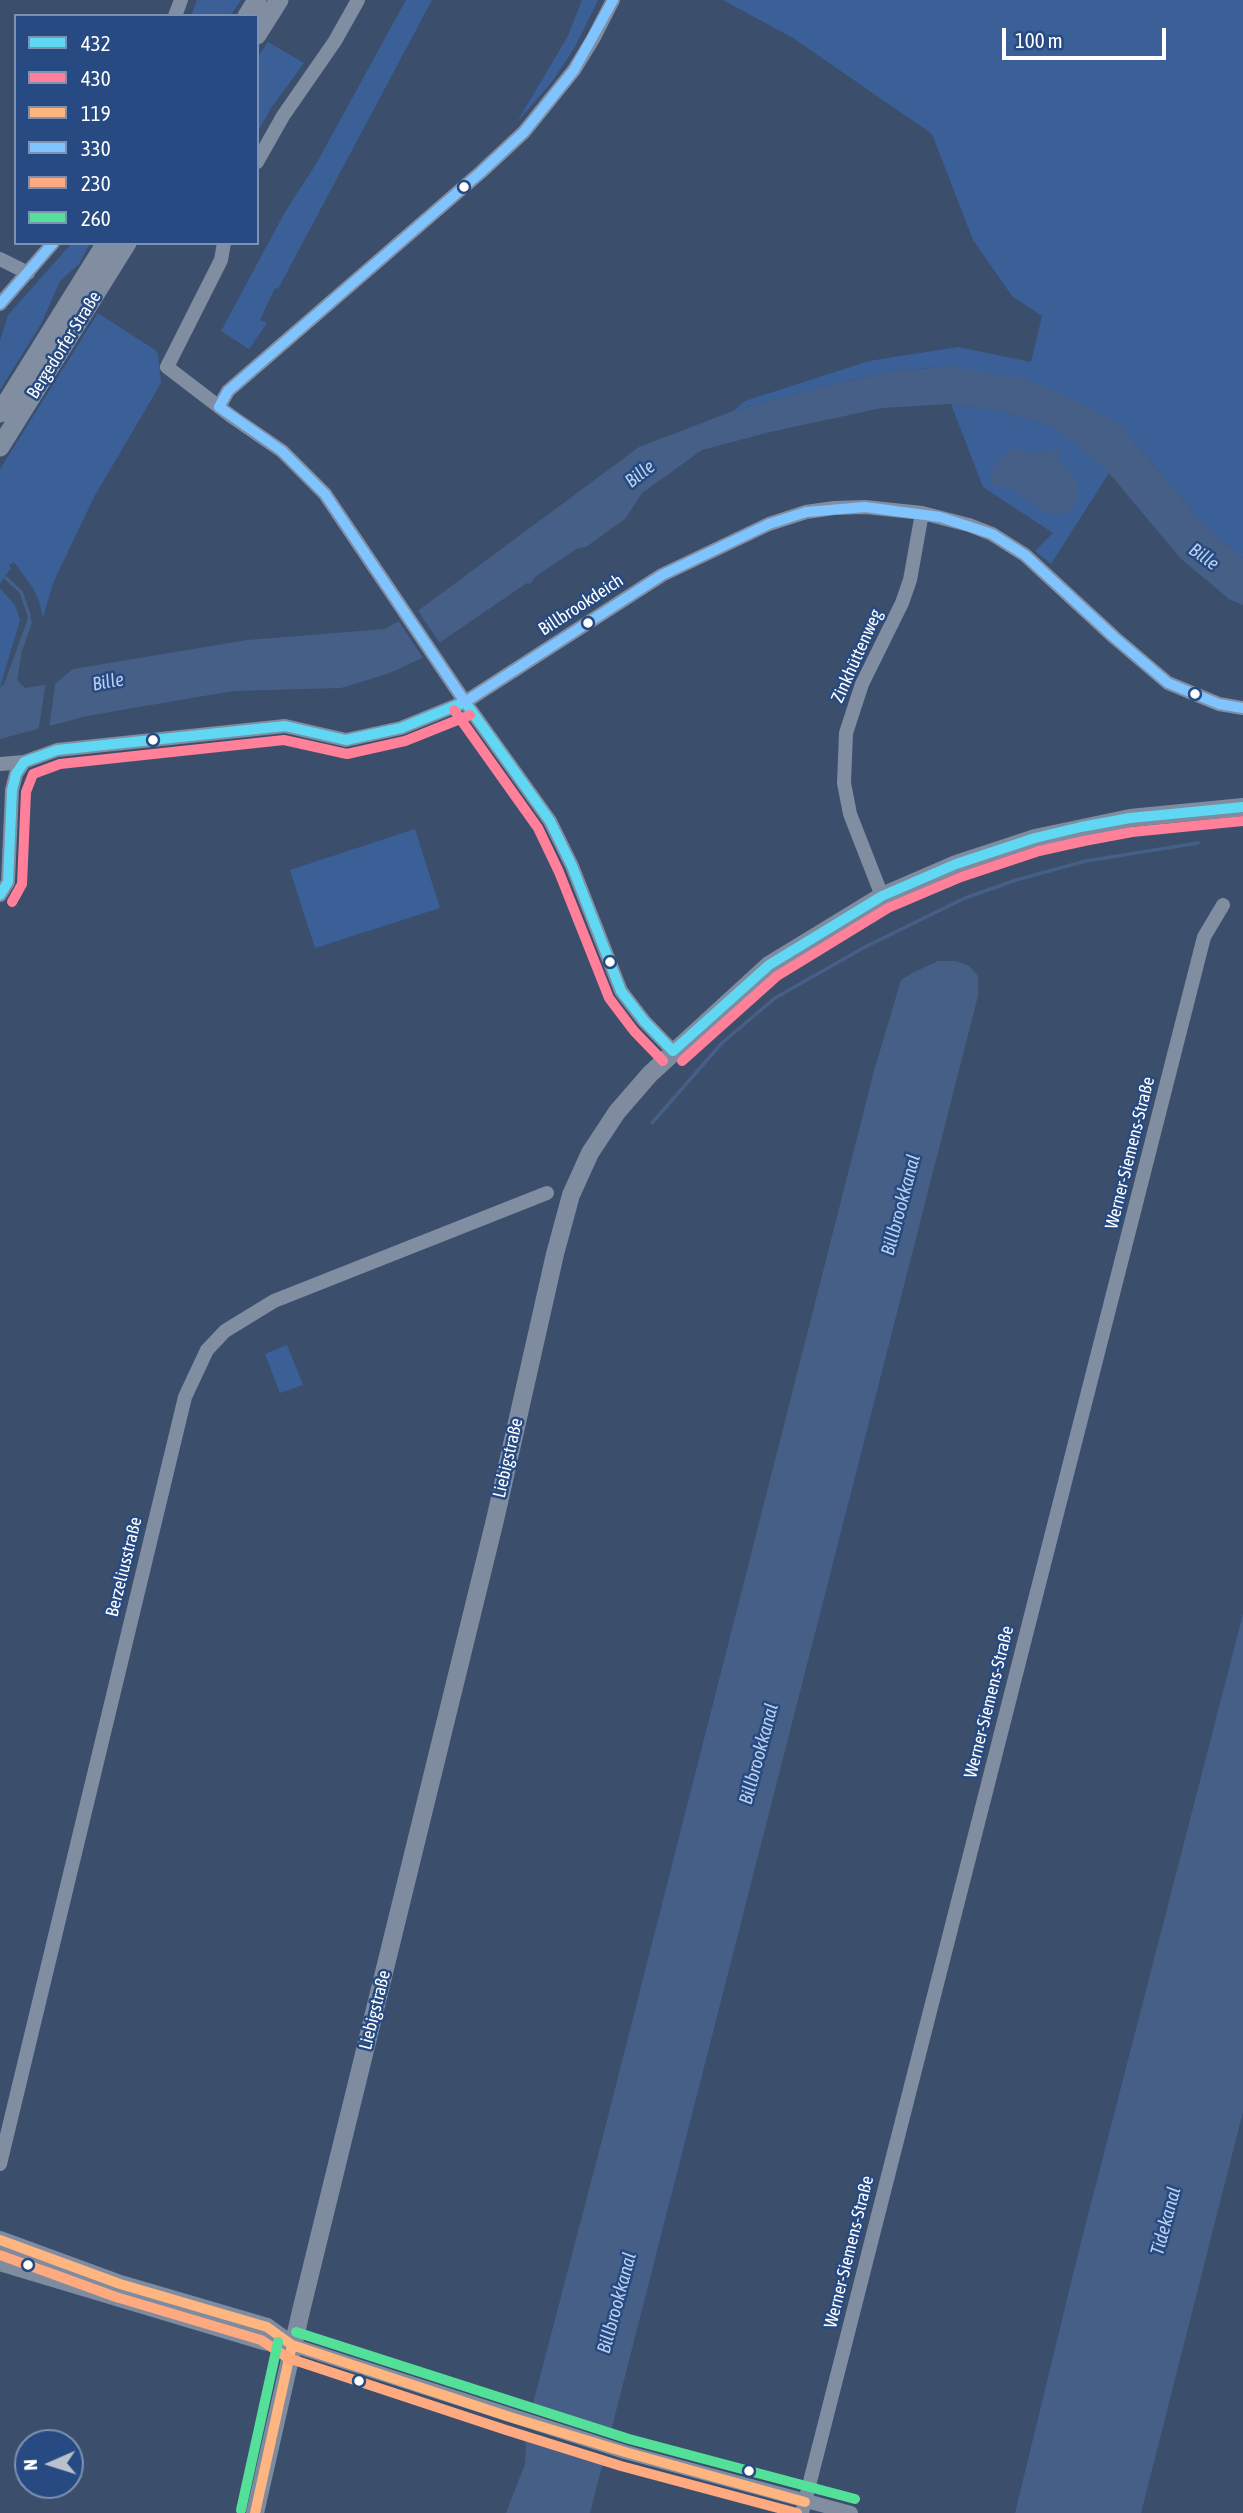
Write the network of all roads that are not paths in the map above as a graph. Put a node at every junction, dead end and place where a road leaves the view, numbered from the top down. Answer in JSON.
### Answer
{"nodes":[{"id":1,"x":279,"y":0,"type":"edge"},
{"id":2,"x":358,"y":0,"type":"edge"},
{"id":3,"x":613,"y":0,"type":"edge"},
{"id":4,"x":259,"y":32,"type":"edge"},
{"id":5,"x":259,"y":158,"type":"edge"},
{"id":6,"x":51,"y":245,"type":"edge"},
{"id":7,"x":105,"y":245,"type":"edge"},
{"id":8,"x":126,"y":245,"type":"edge"},
{"id":9,"x":225,"y":245,"type":"edge"},
{"id":10,"x":0,"y":259,"type":"edge"},
{"id":11,"x":28,"y":273,"type":"junction"},
{"id":12,"x":0,"y":304,"type":"edge"},
{"id":13,"x":219,"y":407,"type":"junction"},
{"id":14,"x":0,"y":413,"type":"edge"},
{"id":15,"x":0,"y":447,"type":"edge"},
{"id":16,"x":922,"y":513,"type":"junction"},
{"id":17,"x":465,"y":702,"type":"junction"},
{"id":18,"x":1243,"y":708,"type":"edge"},
{"id":19,"x":24,"y":762,"type":"junction"},
{"id":20,"x":0,"y":764,"type":"edge"},
{"id":21,"x":1243,"y":807,"type":"edge"},
{"id":22,"x":0,"y":895,"type":"edge"},
{"id":23,"x":882,"y":896,"type":"junction"},
{"id":24,"x":1223,"y":905,"type":"dead end"},
{"id":25,"x":673,"y":1051,"type":"junction"},
{"id":26,"x":547,"y":1193,"type":"dead end"},
{"id":27,"x":0,"y":2164,"type":"edge"},
{"id":28,"x":0,"y":2240,"type":"edge"},
{"id":29,"x":0,"y":2262,"type":"edge"},
{"id":30,"x":292,"y":2345,"type":"junction"},
{"id":31,"x":803,"y":2507,"type":"edge"},
{"id":32,"x":255,"y":2513,"type":"edge"},
{"id":33,"x":851,"y":2513,"type":"edge"}],
"edges":[{"from":1,"to":4,"type":"highway"},
{"from":2,"to":5,"type":"street"},
{"from":3,"to":13,"type":"street"},
{"from":6,"to":11,"type":"street"},
{"from":7,"to":14,"type":"highway","name":"Bergedorfer Straße"},
{"from":8,"to":15,"type":"highway","name":"Bergedorfer Straße"},
{"from":9,"to":13,"type":"street"},
{"from":10,"to":11,"type":"street"},
{"from":11,"to":12,"type":"street"},
{"from":13,"to":17,"type":"street"},
{"from":16,"to":17,"type":"street","name":"Billbrookdeich"},
{"from":16,"to":18,"type":"street","name":"Billbrookdeich"},
{"from":16,"to":23,"type":"street","name":"Zinkhüttenweg"},
{"from":17,"to":19,"type":"street","name":"Billbrookdeich"},
{"from":17,"to":25,"type":"street"},
{"from":19,"to":20,"type":"street","name":"Billbrookdeich"},
{"from":19,"to":22,"type":"street"},
{"from":21,"to":23,"type":"main road","name":"Liebigstraße"},
{"from":23,"to":25,"type":"main road","name":"Liebigstraße"},
{"from":24,"to":31,"type":"street","name":"Werner-Siemens-Straße"},
{"from":25,"to":30,"type":"main road","name":"Liebigstraße"},
{"from":26,"to":27,"type":"street","name":"Berzeliusstraße"},
{"from":28,"to":30,"type":"main road"},
{"from":29,"to":30,"type":"main road"},
{"from":30,"to":31,"type":"street"},
{"from":30,"to":32,"type":"main road","name":"Liebigstraße"},
{"from":31,"to":33,"type":"street"}]}
